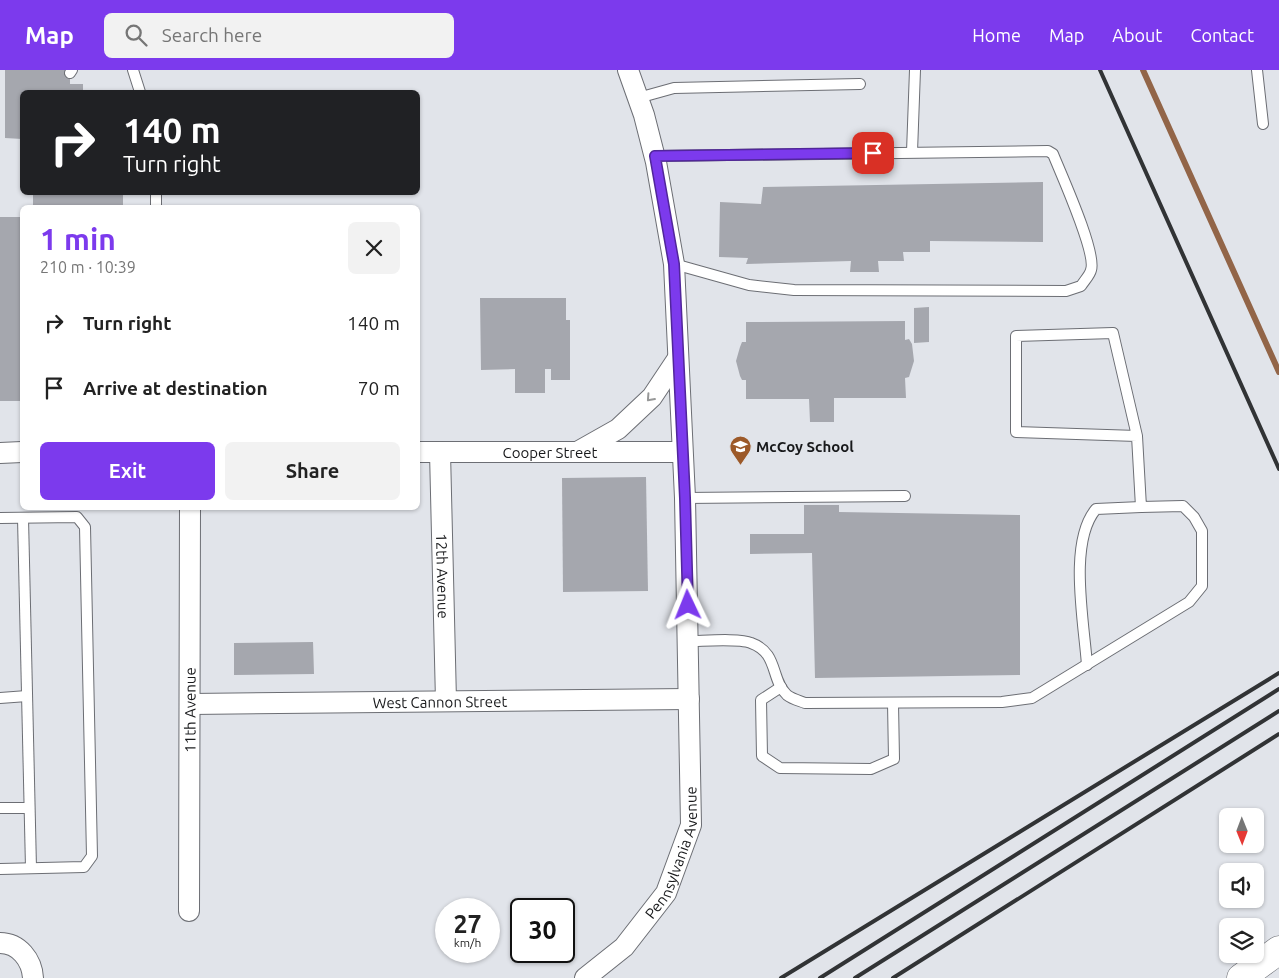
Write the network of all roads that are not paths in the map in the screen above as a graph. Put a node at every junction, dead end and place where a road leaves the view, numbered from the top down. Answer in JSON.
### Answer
{"nodes":[{"id":1,"x":133,"y":70,"type":"edge"},
{"id":2,"x":628,"y":70,"type":"edge"},
{"id":3,"x":915,"y":70,"type":"edge"},
{"id":4,"x":1256,"y":70,"type":"edge"},
{"id":5,"x":860,"y":84,"type":"dead end"},
{"id":6,"x":139,"y":90,"type":"edge"},
{"id":7,"x":638,"y":98,"type":"junction"},
{"id":8,"x":1263,"y":124,"type":"dead end"},
{"id":9,"x":912,"y":152,"type":"junction"},
{"id":10,"x":655,"y":156,"type":"junction"},
{"id":11,"x":674,"y":264,"type":"junction"},
{"id":12,"x":678,"y":358,"type":"junction"},
{"id":13,"x":1137,"y":436,"type":"junction"},
{"id":14,"x":20,"y":452,"type":"edge"},
{"id":15,"x":420,"y":452,"type":"edge"},
{"id":16,"x":440,"y":452,"type":"junction"},
{"id":17,"x":577,"y":452,"type":"junction"},
{"id":18,"x":682,"y":452,"type":"junction"},
{"id":19,"x":0,"y":453,"type":"edge"},
{"id":20,"x":905,"y":496,"type":"dead end"},
{"id":21,"x":685,"y":498,"type":"junction"},
{"id":22,"x":1141,"y":507,"type":"junction"},
{"id":23,"x":190,"y":510,"type":"edge"},
{"id":24,"x":0,"y":518,"type":"edge"},
{"id":25,"x":22,"y":518,"type":"junction"},
{"id":26,"x":689,"y":641,"type":"junction"},
{"id":27,"x":1087,"y":665,"type":"junction"},
{"id":28,"x":782,"y":688,"type":"junction"},
{"id":29,"x":27,"y":696,"type":"junction"},
{"id":30,"x":0,"y":698,"type":"edge"},
{"id":31,"x":688,"y":699,"type":"junction"},
{"id":32,"x":446,"y":701,"type":"junction"},
{"id":33,"x":893,"y":702,"type":"junction"},
{"id":34,"x":191,"y":704,"type":"junction"},
{"id":35,"x":0,"y":808,"type":"edge"},
{"id":36,"x":28,"y":808,"type":"junction"},
{"id":37,"x":31,"y":868,"type":"junction"},
{"id":38,"x":0,"y":869,"type":"edge"},
{"id":39,"x":190,"y":911,"type":"dead end"},
{"id":40,"x":0,"y":943,"type":"edge"},
{"id":41,"x":1279,"y":950,"type":"edge"},
{"id":42,"x":33,"y":978,"type":"edge"},
{"id":43,"x":585,"y":978,"type":"edge"},
{"id":44,"x":1241,"y":978,"type":"edge"}],
"edges":[{"from":1,"to":6,"type":"lane"},
{"from":2,"to":7,"type":"street","name":"Pennsylvania Avenue"},
{"from":3,"to":9,"type":"lane"},
{"from":4,"to":8,"type":"lane"},
{"from":5,"to":7,"type":"lane"},
{"from":7,"to":10,"type":"street","name":"Pennsylvania Avenue"},
{"from":9,"to":10,"type":"lane"},
{"from":9,"to":11,"type":"lane"},
{"from":10,"to":11,"type":"street","name":"Pennsylvania Avenue"},
{"from":11,"to":12,"type":"street","name":"Pennsylvania Avenue"},
{"from":12,"to":17,"type":"street","one_way":true},
{"from":12,"to":18,"type":"street","name":"Pennsylvania Avenue"},
{"from":13,"to":13,"type":"lane"},
{"from":13,"to":22,"type":"lane"},
{"from":14,"to":19,"type":"street"},
{"from":15,"to":16,"type":"street","name":"Cooper Street"},
{"from":16,"to":17,"type":"street","name":"Cooper Street"},
{"from":16,"to":32,"type":"street","name":"12th Avenue"},
{"from":17,"to":18,"type":"street","name":"Cooper Street"},
{"from":18,"to":21,"type":"street","name":"Pennsylvania Avenue"},
{"from":20,"to":21,"type":"lane"},
{"from":21,"to":26,"type":"street","name":"Pennsylvania Avenue"},
{"from":22,"to":27,"type":"lane"},
{"from":22,"to":27,"type":"lane"},
{"from":23,"to":34,"type":"street","name":"11th Avenue"},
{"from":24,"to":25,"type":"lane"},
{"from":25,"to":29,"type":"lane"},
{"from":25,"to":37,"type":"lane"},
{"from":26,"to":28,"type":"lane"},
{"from":26,"to":31,"type":"street","name":"Pennsylvania Avenue"},
{"from":27,"to":33,"type":"lane"},
{"from":28,"to":33,"type":"lane"},
{"from":28,"to":33,"type":"lane"},
{"from":29,"to":30,"type":"lane"},
{"from":29,"to":36,"type":"lane"},
{"from":31,"to":32,"type":"street","name":"West Cannon Street"},
{"from":31,"to":43,"type":"street","name":"Pennsylvania Avenue"},
{"from":32,"to":34,"type":"street","name":"West Cannon Street"},
{"from":34,"to":39,"type":"street","name":"11th Avenue"},
{"from":35,"to":36,"type":"lane"},
{"from":36,"to":37,"type":"lane"},
{"from":37,"to":38,"type":"lane"},
{"from":40,"to":42,"type":"street"},
{"from":41,"to":44,"type":"main road"}]}
